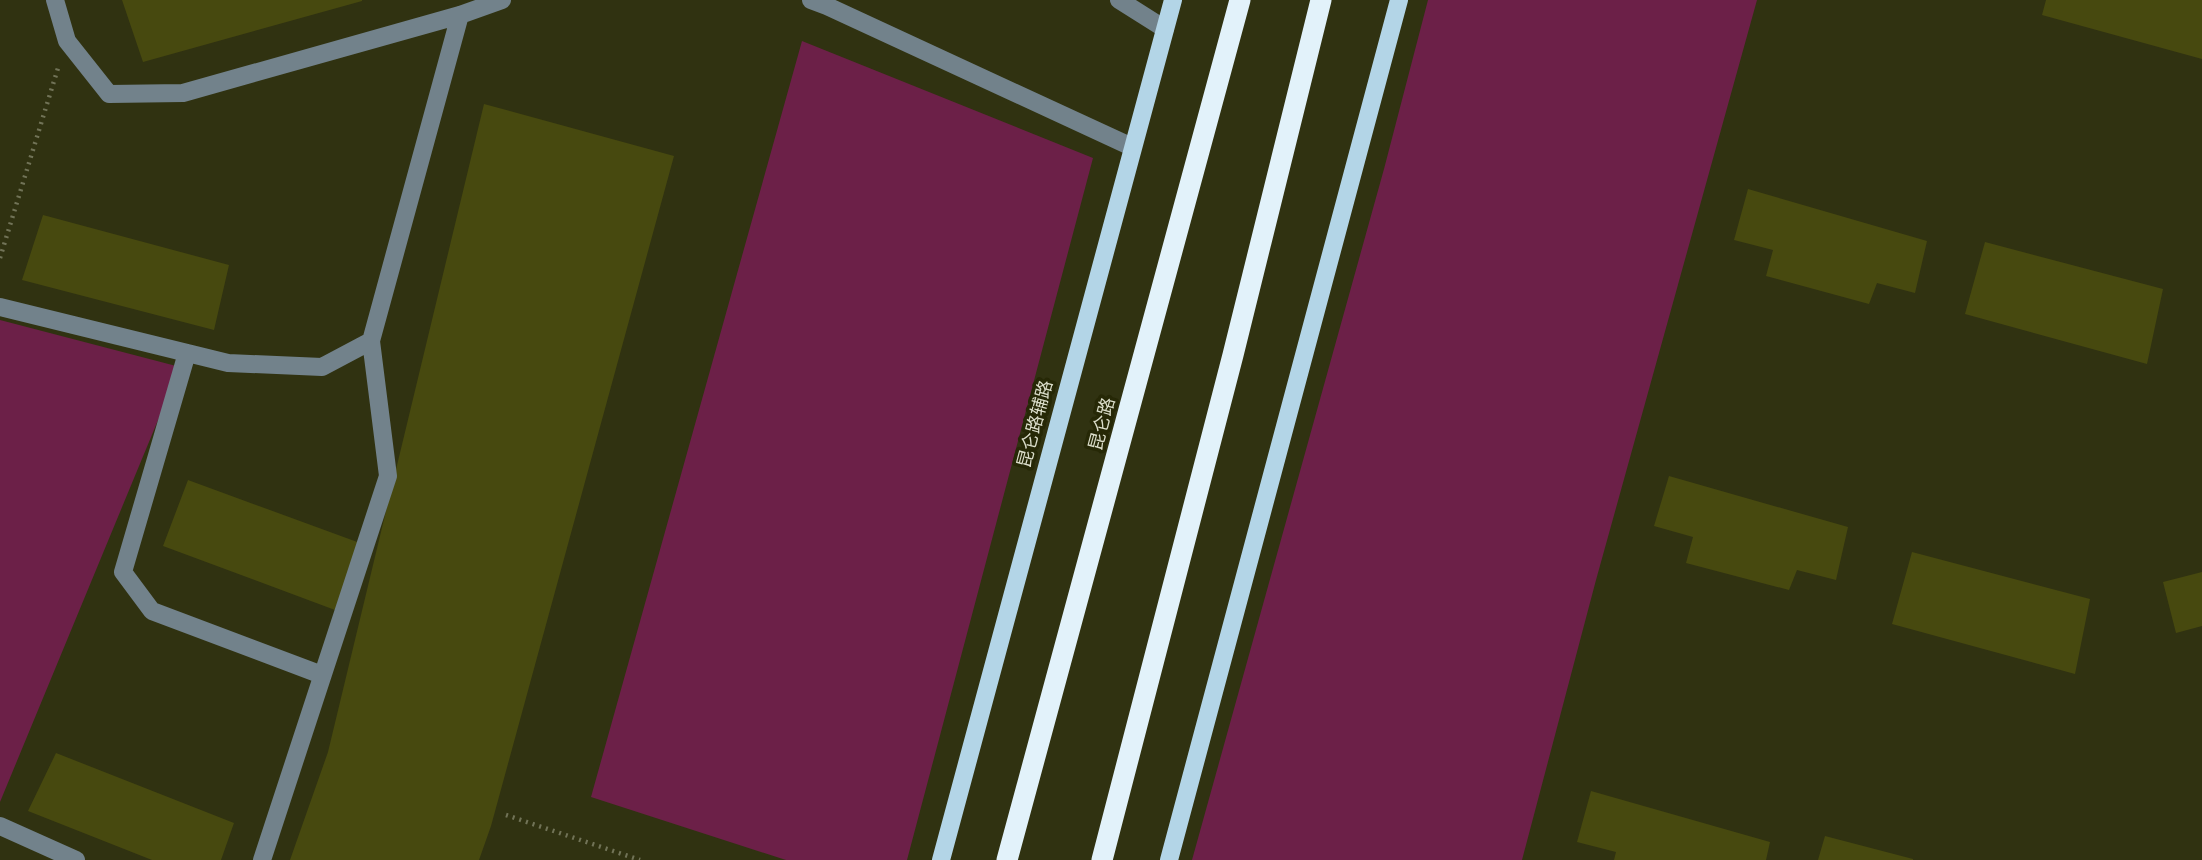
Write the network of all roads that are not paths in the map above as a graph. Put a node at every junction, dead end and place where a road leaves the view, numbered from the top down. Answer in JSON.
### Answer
{"nodes":[{"id":1,"x":55,"y":0,"type":"edge"},
{"id":2,"x":502,"y":0,"type":"edge"},
{"id":3,"x":811,"y":0,"type":"edge"},
{"id":4,"x":1119,"y":0,"type":"edge"},
{"id":5,"x":1173,"y":0,"type":"edge"},
{"id":6,"x":1240,"y":0,"type":"edge"},
{"id":7,"x":1321,"y":0,"type":"edge"},
{"id":8,"x":1399,"y":0,"type":"edge"},
{"id":9,"x":460,"y":15,"type":"junction"},
{"id":10,"x":1165,"y":29,"type":"junction"},
{"id":11,"x":1132,"y":148,"type":"junction"},
{"id":12,"x":0,"y":307,"type":"edge"},
{"id":13,"x":371,"y":341,"type":"junction"},
{"id":14,"x":187,"y":353,"type":"junction"},
{"id":15,"x":322,"y":675,"type":"junction"},
{"id":16,"x":0,"y":826,"type":"edge"},
{"id":17,"x":76,"y":860,"type":"edge"},
{"id":18,"x":262,"y":860,"type":"edge"},
{"id":19,"x":941,"y":860,"type":"edge"},
{"id":20,"x":1007,"y":860,"type":"edge"},
{"id":21,"x":1102,"y":860,"type":"edge"},
{"id":22,"x":1169,"y":860,"type":"edge"}],
"edges":[{"from":1,"to":9,"type":"street"},
{"from":2,"to":9,"type":"street"},
{"from":3,"to":11,"type":"street"},
{"from":4,"to":10,"type":"street"},
{"from":5,"to":10,"type":"main road","name":"昆仑路辅路"},
{"from":6,"to":20,"type":"highway","name":"昆仑路"},
{"from":7,"to":21,"type":"highway"},
{"from":8,"to":22,"type":"main road"},
{"from":9,"to":13,"type":"street"},
{"from":10,"to":11,"type":"main road","name":"昆仑路辅路"},
{"from":11,"to":19,"type":"main road","name":"昆仑路辅路"},
{"from":12,"to":14,"type":"street"},
{"from":13,"to":14,"type":"street"},
{"from":13,"to":15,"type":"street"},
{"from":14,"to":15,"type":"street"},
{"from":15,"to":18,"type":"street"},
{"from":16,"to":17,"type":"street"}]}
